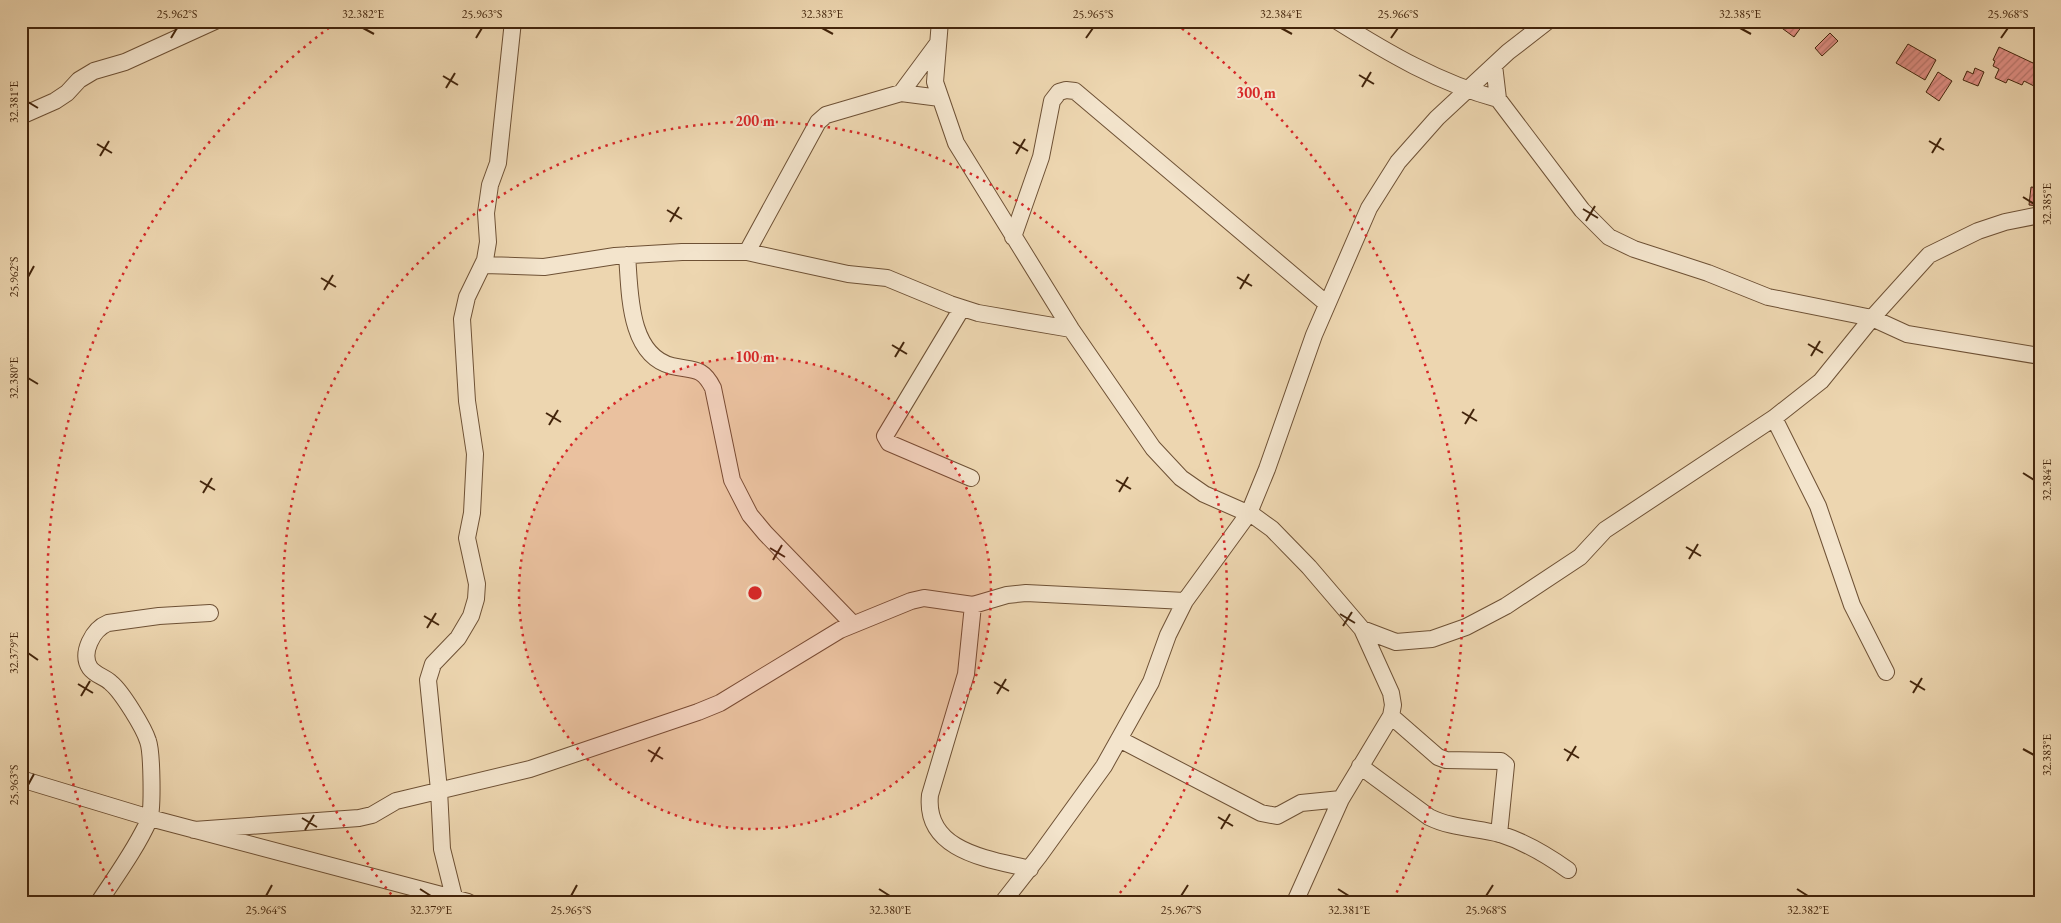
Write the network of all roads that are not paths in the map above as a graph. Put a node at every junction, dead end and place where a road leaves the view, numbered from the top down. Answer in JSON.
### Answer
{"nodes":[{"id":1,"x":215,"y":21,"type":"edge"},
{"id":2,"x":513,"y":21,"type":"edge"},
{"id":3,"x":940,"y":21,"type":"edge"},
{"id":4,"x":1337,"y":21,"type":"edge"},
{"id":5,"x":1548,"y":21,"type":"edge"},
{"id":6,"x":938,"y":43,"type":"junction"},
{"id":7,"x":1494,"y":65,"type":"junction"},
{"id":8,"x":1467,"y":90,"type":"junction"},
{"id":9,"x":900,"y":93,"type":"junction"},
{"id":10,"x":940,"y":98,"type":"junction"},
{"id":11,"x":1498,"y":99,"type":"junction"},
{"id":12,"x":21,"y":116,"type":"edge"},
{"id":13,"x":2040,"y":215,"type":"edge"},
{"id":14,"x":1013,"y":236,"type":"junction"},
{"id":15,"x":747,"y":252,"type":"junction"},
{"id":16,"x":627,"y":255,"type":"junction"},
{"id":17,"x":484,"y":265,"type":"junction"},
{"id":18,"x":1327,"y":304,"type":"junction"},
{"id":19,"x":962,"y":308,"type":"junction"},
{"id":20,"x":1872,"y":318,"type":"junction"},
{"id":21,"x":1071,"y":329,"type":"junction"},
{"id":22,"x":2040,"y":356,"type":"edge"},
{"id":23,"x":1774,"y":418,"type":"junction"},
{"id":24,"x":971,"y":478,"type":"dead end"},
{"id":25,"x":1249,"y":513,"type":"junction"},
{"id":26,"x":1186,"y":601,"type":"junction"},
{"id":27,"x":973,"y":605,"type":"junction"},
{"id":28,"x":210,"y":613,"type":"dead end"},
{"id":29,"x":853,"y":624,"type":"junction"},
{"id":30,"x":1362,"y":629,"type":"junction"},
{"id":31,"x":1396,"y":642,"type":"junction"},
{"id":32,"x":1381,"y":671,"type":"junction"},
{"id":33,"x":1886,"y":672,"type":"dead end"},
{"id":34,"x":1391,"y":716,"type":"junction"},
{"id":35,"x":1118,"y":739,"type":"junction"},
{"id":36,"x":1360,"y":766,"type":"junction"},
{"id":37,"x":21,"y":780,"type":"edge"},
{"id":38,"x":439,"y":790,"type":"junction"},
{"id":39,"x":1341,"y":798,"type":"junction"},
{"id":40,"x":150,"y":818,"type":"junction"},
{"id":41,"x":194,"y":830,"type":"junction"},
{"id":42,"x":1499,"y":834,"type":"junction"},
{"id":43,"x":1030,"y":869,"type":"junction"},
{"id":44,"x":1568,"y":870,"type":"dead end"},
{"id":45,"x":461,"y":900,"type":"edge"},
{"id":46,"x":99,"y":902,"type":"edge"},
{"id":47,"x":1003,"y":902,"type":"edge"},
{"id":48,"x":1295,"y":902,"type":"edge"}],
"edges":[{"from":1,"to":12,"type":"street"},
{"from":2,"to":17,"type":"street"},
{"from":3,"to":6,"type":"street"},
{"from":4,"to":8,"type":"street"},
{"from":5,"to":7,"type":"street"},
{"from":6,"to":9,"type":"street"},
{"from":6,"to":10,"type":"street"},
{"from":7,"to":8,"type":"street"},
{"from":7,"to":11,"type":"street"},
{"from":8,"to":11,"type":"street"},
{"from":8,"to":18,"type":"street"},
{"from":9,"to":10,"type":"street"},
{"from":9,"to":15,"type":"street"},
{"from":10,"to":14,"type":"street"},
{"from":11,"to":20,"type":"street"},
{"from":13,"to":20,"type":"street"},
{"from":14,"to":18,"type":"street"},
{"from":14,"to":21,"type":"street"},
{"from":15,"to":16,"type":"street"},
{"from":15,"to":19,"type":"street"},
{"from":16,"to":17,"type":"street"},
{"from":16,"to":29,"type":"street"},
{"from":17,"to":38,"type":"street"},
{"from":18,"to":25,"type":"street"},
{"from":19,"to":21,"type":"street"},
{"from":19,"to":24,"type":"street"},
{"from":20,"to":22,"type":"street"},
{"from":20,"to":23,"type":"street"},
{"from":21,"to":25,"type":"street"},
{"from":23,"to":31,"type":"street"},
{"from":23,"to":33,"type":"street"},
{"from":25,"to":26,"type":"street"},
{"from":25,"to":30,"type":"street"},
{"from":26,"to":27,"type":"street"},
{"from":26,"to":35,"type":"street"},
{"from":27,"to":29,"type":"street"},
{"from":27,"to":43,"type":"street"},
{"from":28,"to":40,"type":"street"},
{"from":29,"to":38,"type":"street"},
{"from":30,"to":31,"type":"street"},
{"from":30,"to":32,"type":"street"},
{"from":31,"to":32,"type":"street"},
{"from":32,"to":34,"type":"street"},
{"from":34,"to":36,"type":"street"},
{"from":34,"to":42,"type":"street"},
{"from":35,"to":39,"type":"street"},
{"from":35,"to":43,"type":"street"},
{"from":36,"to":39,"type":"street"},
{"from":36,"to":42,"type":"street"},
{"from":37,"to":40,"type":"street"},
{"from":38,"to":41,"type":"street"},
{"from":38,"to":45,"type":"street"},
{"from":39,"to":48,"type":"street"},
{"from":40,"to":41,"type":"street"},
{"from":40,"to":46,"type":"street"},
{"from":41,"to":45,"type":"street"},
{"from":42,"to":44,"type":"street"},
{"from":43,"to":47,"type":"street"}]}
